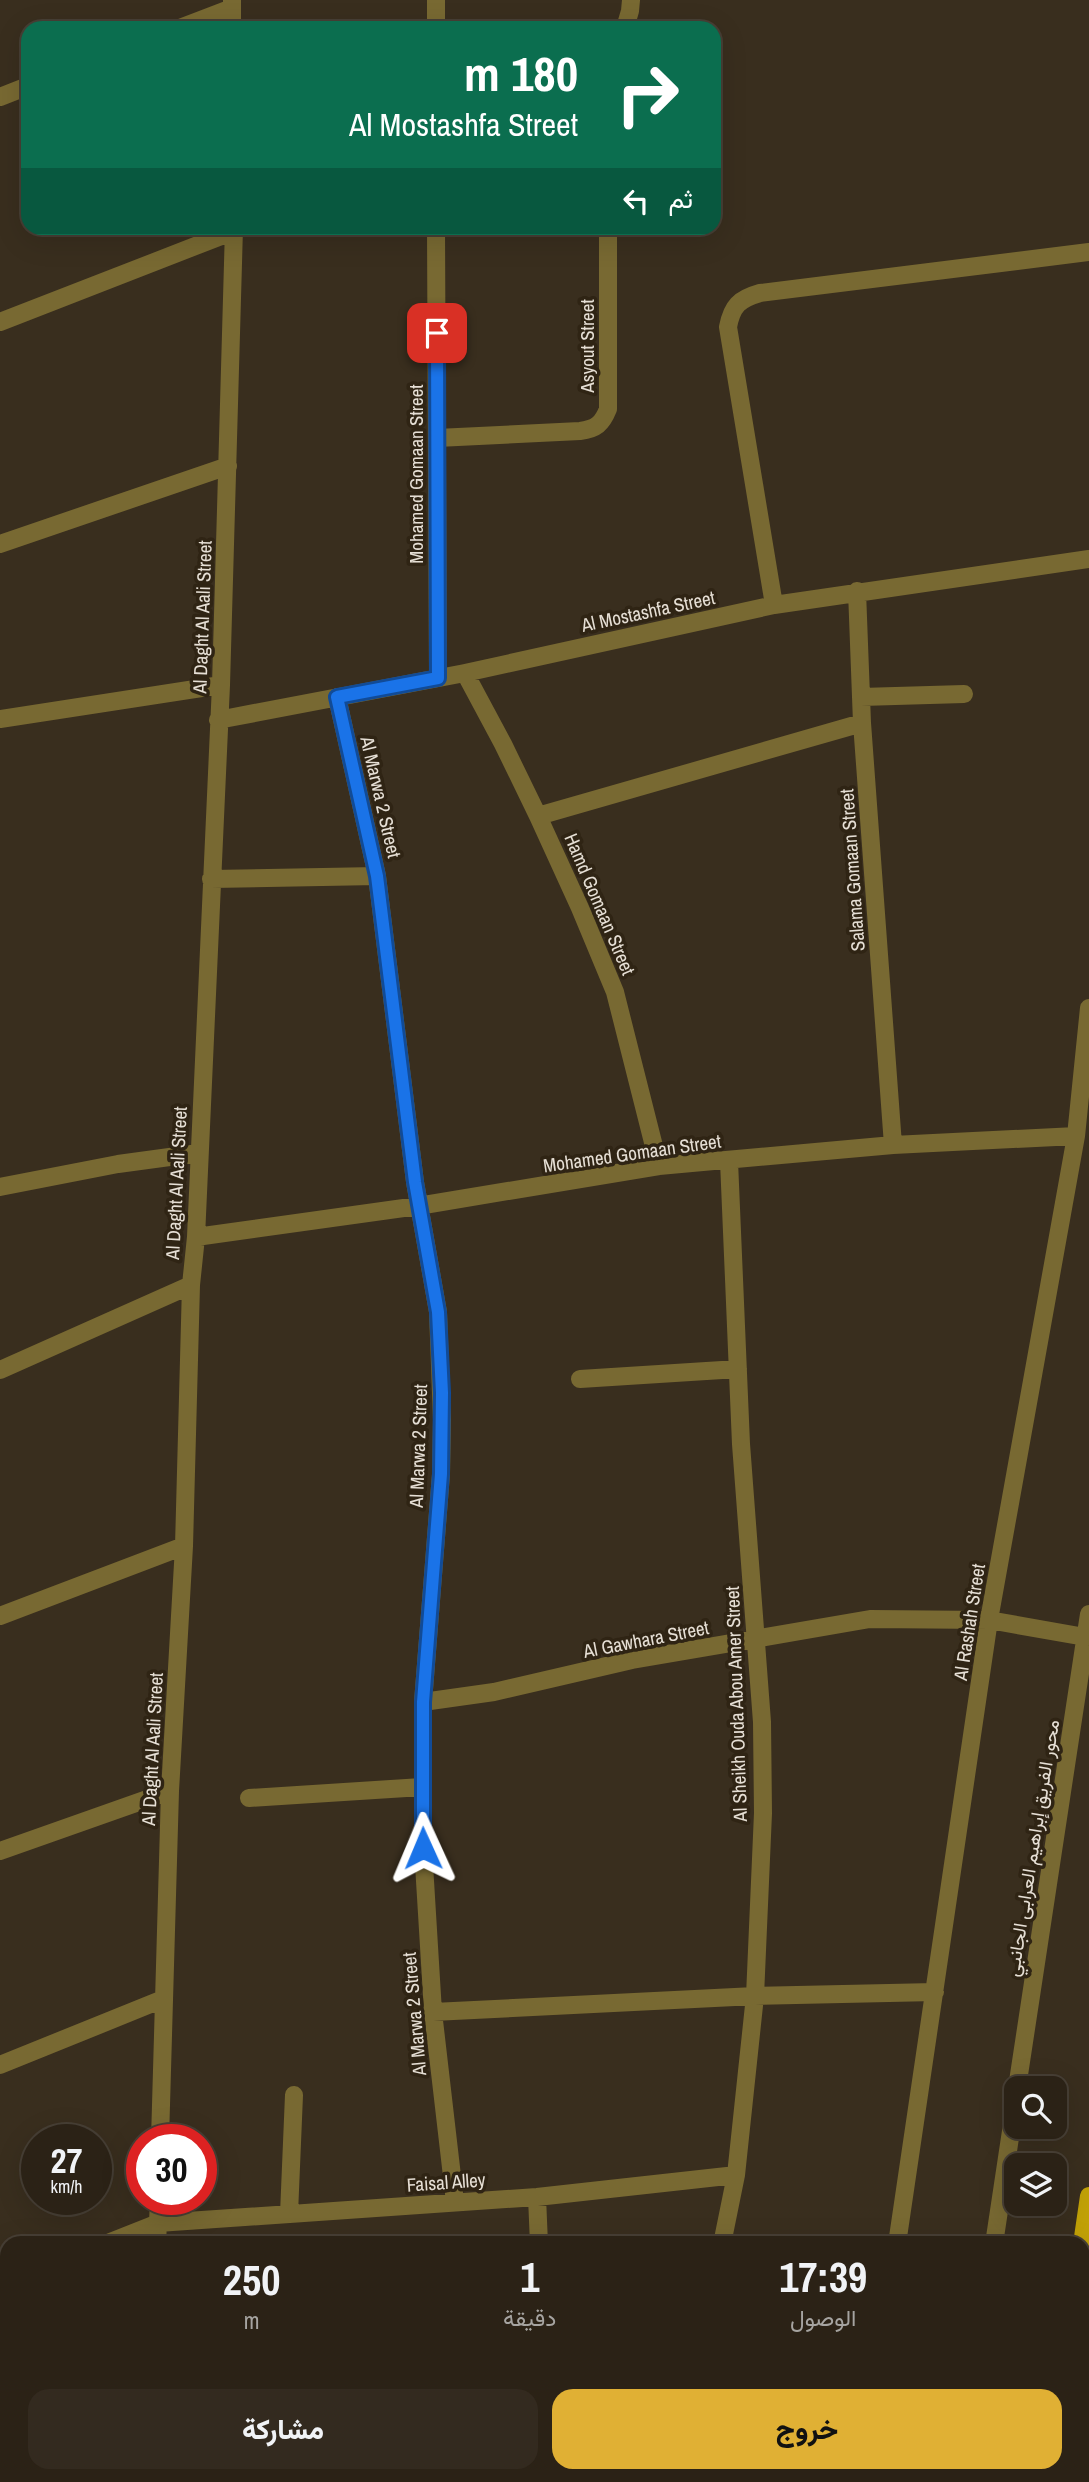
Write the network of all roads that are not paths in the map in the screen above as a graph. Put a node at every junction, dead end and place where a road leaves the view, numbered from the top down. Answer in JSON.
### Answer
{"nodes":[{"id":1,"x":436,"y":0,"type":"edge"},
{"id":2,"x":631,"y":0,"type":"edge"},
{"id":3,"x":232,"y":4,"type":"edge"},
{"id":4,"x":195,"y":21,"type":"edge"},
{"id":5,"x":436,"y":21,"type":"edge"},
{"id":6,"x":627,"y":21,"type":"edge"},
{"id":7,"x":21,"y":89,"type":"edge"},
{"id":8,"x":0,"y":97,"type":"edge"},
{"id":9,"x":219,"y":235,"type":"edge"},
{"id":10,"x":234,"y":235,"type":"edge"},
{"id":11,"x":436,"y":235,"type":"edge"},
{"id":12,"x":608,"y":235,"type":"edge"},
{"id":13,"x":1089,"y":252,"type":"edge"},
{"id":14,"x":0,"y":322,"type":"edge"},
{"id":15,"x":437,"y":438,"type":"junction"},
{"id":16,"x":228,"y":466,"type":"junction"},
{"id":17,"x":0,"y":544,"type":"edge"},
{"id":18,"x":1089,"y":559,"type":"edge"},
{"id":19,"x":857,"y":591,"type":"junction"},
{"id":20,"x":774,"y":605,"type":"junction"},
{"id":21,"x":465,"y":673,"type":"junction"},
{"id":22,"x":438,"y":678,"type":"junction"},
{"id":23,"x":221,"y":685,"type":"junction"},
{"id":24,"x":964,"y":694,"type":"dead end"},
{"id":25,"x":337,"y":697,"type":"junction"},
{"id":26,"x":861,"y":697,"type":"junction"},
{"id":27,"x":0,"y":719,"type":"edge"},
{"id":28,"x":218,"y":720,"type":"junction"},
{"id":29,"x":862,"y":723,"type":"junction"},
{"id":30,"x":538,"y":816,"type":"junction"},
{"id":31,"x":377,"y":876,"type":"junction"},
{"id":32,"x":211,"y":879,"type":"junction"},
{"id":33,"x":1089,"y":1008,"type":"edge"},
{"id":34,"x":1076,"y":1136,"type":"junction"},
{"id":35,"x":893,"y":1145,"type":"junction"},
{"id":36,"x":199,"y":1153,"type":"junction"},
{"id":37,"x":729,"y":1161,"type":"junction"},
{"id":38,"x":659,"y":1166,"type":"junction"},
{"id":39,"x":0,"y":1187,"type":"edge"},
{"id":40,"x":418,"y":1206,"type":"junction"},
{"id":41,"x":196,"y":1237,"type":"junction"},
{"id":42,"x":191,"y":1285,"type":"junction"},
{"id":43,"x":738,"y":1369,"type":"junction"},
{"id":44,"x":0,"y":1370,"type":"edge"},
{"id":45,"x":580,"y":1379,"type":"dead end"},
{"id":46,"x":184,"y":1546,"type":"junction"},
{"id":47,"x":1089,"y":1614,"type":"edge"},
{"id":48,"x":0,"y":1616,"type":"edge"},
{"id":49,"x":989,"y":1620,"type":"junction"},
{"id":50,"x":1085,"y":1637,"type":"junction"},
{"id":51,"x":756,"y":1640,"type":"junction"},
{"id":52,"x":423,"y":1702,"type":"junction"},
{"id":53,"x":422,"y":1787,"type":"junction"},
{"id":54,"x":170,"y":1791,"type":"junction"},
{"id":55,"x":249,"y":1798,"type":"dead end"},
{"id":56,"x":0,"y":1851,"type":"edge"},
{"id":57,"x":935,"y":1992,"type":"junction"},
{"id":58,"x":755,"y":1996,"type":"junction"},
{"id":59,"x":163,"y":1999,"type":"junction"},
{"id":60,"x":433,"y":2012,"type":"junction"},
{"id":61,"x":0,"y":2064,"type":"edge"},
{"id":62,"x":1019,"y":2076,"type":"edge"},
{"id":63,"x":294,"y":2095,"type":"dead end"},
{"id":64,"x":160,"y":2124,"type":"edge"},
{"id":65,"x":1010,"y":2139,"type":"edge"},
{"id":66,"x":736,"y":2175,"type":"junction"},
{"id":67,"x":1089,"y":2196,"type":"edge"},
{"id":68,"x":537,"y":2197,"type":"junction"},
{"id":69,"x":455,"y":2202,"type":"junction"},
{"id":70,"x":289,"y":2214,"type":"junction"},
{"id":71,"x":158,"y":2215,"type":"edge"},
{"id":72,"x":158,"y":2223,"type":"junction"},
{"id":73,"x":125,"y":2236,"type":"edge"},
{"id":74,"x":157,"y":2236,"type":"edge"},
{"id":75,"x":539,"y":2236,"type":"edge"},
{"id":76,"x":724,"y":2236,"type":"edge"},
{"id":77,"x":898,"y":2236,"type":"edge"},
{"id":78,"x":995,"y":2236,"type":"edge"},
{"id":79,"x":1083,"y":2236,"type":"edge"}],
"edges":[{"from":1,"to":5,"type":"street"},
{"from":2,"to":6,"type":"street"},
{"from":3,"to":4,"type":"street"},
{"from":7,"to":8,"type":"street"},
{"from":9,"to":14,"type":"street"},
{"from":10,"to":16,"type":"street","name":"Al Daght Al Aali Street"},
{"from":11,"to":15,"type":"street","name":"Mohamed Gomaan Street"},
{"from":12,"to":15,"type":"street","name":"Asyout Street"},
{"from":13,"to":20,"type":"street"},
{"from":15,"to":22,"type":"street","name":"Mohamed Gomaan Street"},
{"from":16,"to":17,"type":"street"},
{"from":16,"to":23,"type":"street","name":"Al Daght Al Aali Street"},
{"from":18,"to":19,"type":"street","name":"Al Mostashfa Street"},
{"from":19,"to":20,"type":"street","name":"Al Mostashfa Street"},
{"from":19,"to":26,"type":"street","name":"Salama Gomaan Street"},
{"from":20,"to":21,"type":"street","name":"Al Mostashfa Street"},
{"from":21,"to":22,"type":"street","name":"Al Mostashfa Street"},
{"from":21,"to":30,"type":"street","name":"Hamd Gomaan Street"},
{"from":22,"to":25,"type":"street","name":"Al Mostashfa Street"},
{"from":23,"to":27,"type":"street"},
{"from":23,"to":28,"type":"street","name":"Al Daght Al Aali Street"},
{"from":24,"to":26,"type":"street"},
{"from":25,"to":28,"type":"street","name":"Al Mostashfa Street"},
{"from":25,"to":31,"type":"street","name":"Al Marwa 2 Street"},
{"from":26,"to":29,"type":"street","name":"Salama Gomaan Street"},
{"from":28,"to":32,"type":"street","name":"Al Daght Al Aali Street"},
{"from":29,"to":30,"type":"street"},
{"from":29,"to":35,"type":"street","name":"Salama Gomaan Street"},
{"from":30,"to":38,"type":"street","name":"Hamd Gomaan Street"},
{"from":31,"to":32,"type":"street"},
{"from":31,"to":40,"type":"street","name":"Al Marwa 2 Street"},
{"from":32,"to":36,"type":"street","name":"Al Daght Al Aali Street"},
{"from":33,"to":34,"type":"street","name":"Al Rashah Street"},
{"from":34,"to":35,"type":"street","name":"Mohamed Gomaan Street"},
{"from":34,"to":49,"type":"street","name":"Al Rashah Street"},
{"from":35,"to":37,"type":"street","name":"Mohamed Gomaan Street"},
{"from":36,"to":39,"type":"street"},
{"from":36,"to":41,"type":"street","name":"Al Daght Al Aali Street"},
{"from":37,"to":38,"type":"street","name":"Mohamed Gomaan Street"},
{"from":37,"to":43,"type":"street","name":"Al Sheikh Ouda Abou Amer Street"},
{"from":38,"to":40,"type":"street","name":"Mohamed Gomaan Street"},
{"from":40,"to":41,"type":"street","name":"Mohamed Gomaan Street"},
{"from":40,"to":52,"type":"street","name":"Al Marwa 2 Street"},
{"from":41,"to":42,"type":"street","name":"Al Daght Al Aali Street"},
{"from":42,"to":44,"type":"street"},
{"from":42,"to":46,"type":"street","name":"Al Daght Al Aali Street"},
{"from":43,"to":45,"type":"street"},
{"from":43,"to":51,"type":"street","name":"Al Sheikh Ouda Abou Amer Street"},
{"from":46,"to":48,"type":"street"},
{"from":46,"to":54,"type":"street","name":"Al Daght Al Aali Street"},
{"from":47,"to":50,"type":"street","name":"محور الفريق إبراهيم العرابى الجانبي"},
{"from":49,"to":50,"type":"street","name":"Al Gawhara Street"},
{"from":49,"to":51,"type":"street","name":"Al Gawhara Street"},
{"from":49,"to":57,"type":"street","name":"Al Rashah Street"},
{"from":50,"to":62,"type":"street","name":"محور الفريق إبراهيم العرابى الجانبي"},
{"from":51,"to":52,"type":"street","name":"Al Gawhara Street"},
{"from":51,"to":58,"type":"street","name":"Al Sheikh Ouda Abou Amer Street"},
{"from":52,"to":53,"type":"street","name":"Al Marwa 2 Street"},
{"from":53,"to":55,"type":"street"},
{"from":53,"to":60,"type":"street","name":"Al Marwa 2 Street"},
{"from":54,"to":56,"type":"street"},
{"from":54,"to":59,"type":"street","name":"Al Daght Al Aali Street"},
{"from":57,"to":58,"type":"street"},
{"from":57,"to":77,"type":"street","name":"Al Rashah Street"},
{"from":58,"to":60,"type":"street"},
{"from":58,"to":66,"type":"street","name":"Al Sheikh Ouda Abou Amer Street"},
{"from":59,"to":61,"type":"street"},
{"from":59,"to":64,"type":"street","name":"Al Daght Al Aali Street"},
{"from":60,"to":69,"type":"street","name":"Al Marwa 2 Street"},
{"from":63,"to":70,"type":"street"},
{"from":65,"to":78,"type":"street","name":"محور الفريق إبراهيم العرابى الجانبي"},
{"from":66,"to":68,"type":"street","name":"Faisal Alley"},
{"from":66,"to":76,"type":"street","name":"Al Sheikh Ouda Abou Amer Street"},
{"from":67,"to":79,"type":"main road"},
{"from":68,"to":69,"type":"street","name":"Faisal Alley"},
{"from":68,"to":75,"type":"street"},
{"from":69,"to":70,"type":"street","name":"Faisal Alley"},
{"from":70,"to":72,"type":"street","name":"Faisal Alley"},
{"from":71,"to":72,"type":"street"},
{"from":72,"to":73,"type":"street","name":"Faisal Alley"},
{"from":72,"to":74,"type":"street"}]}
